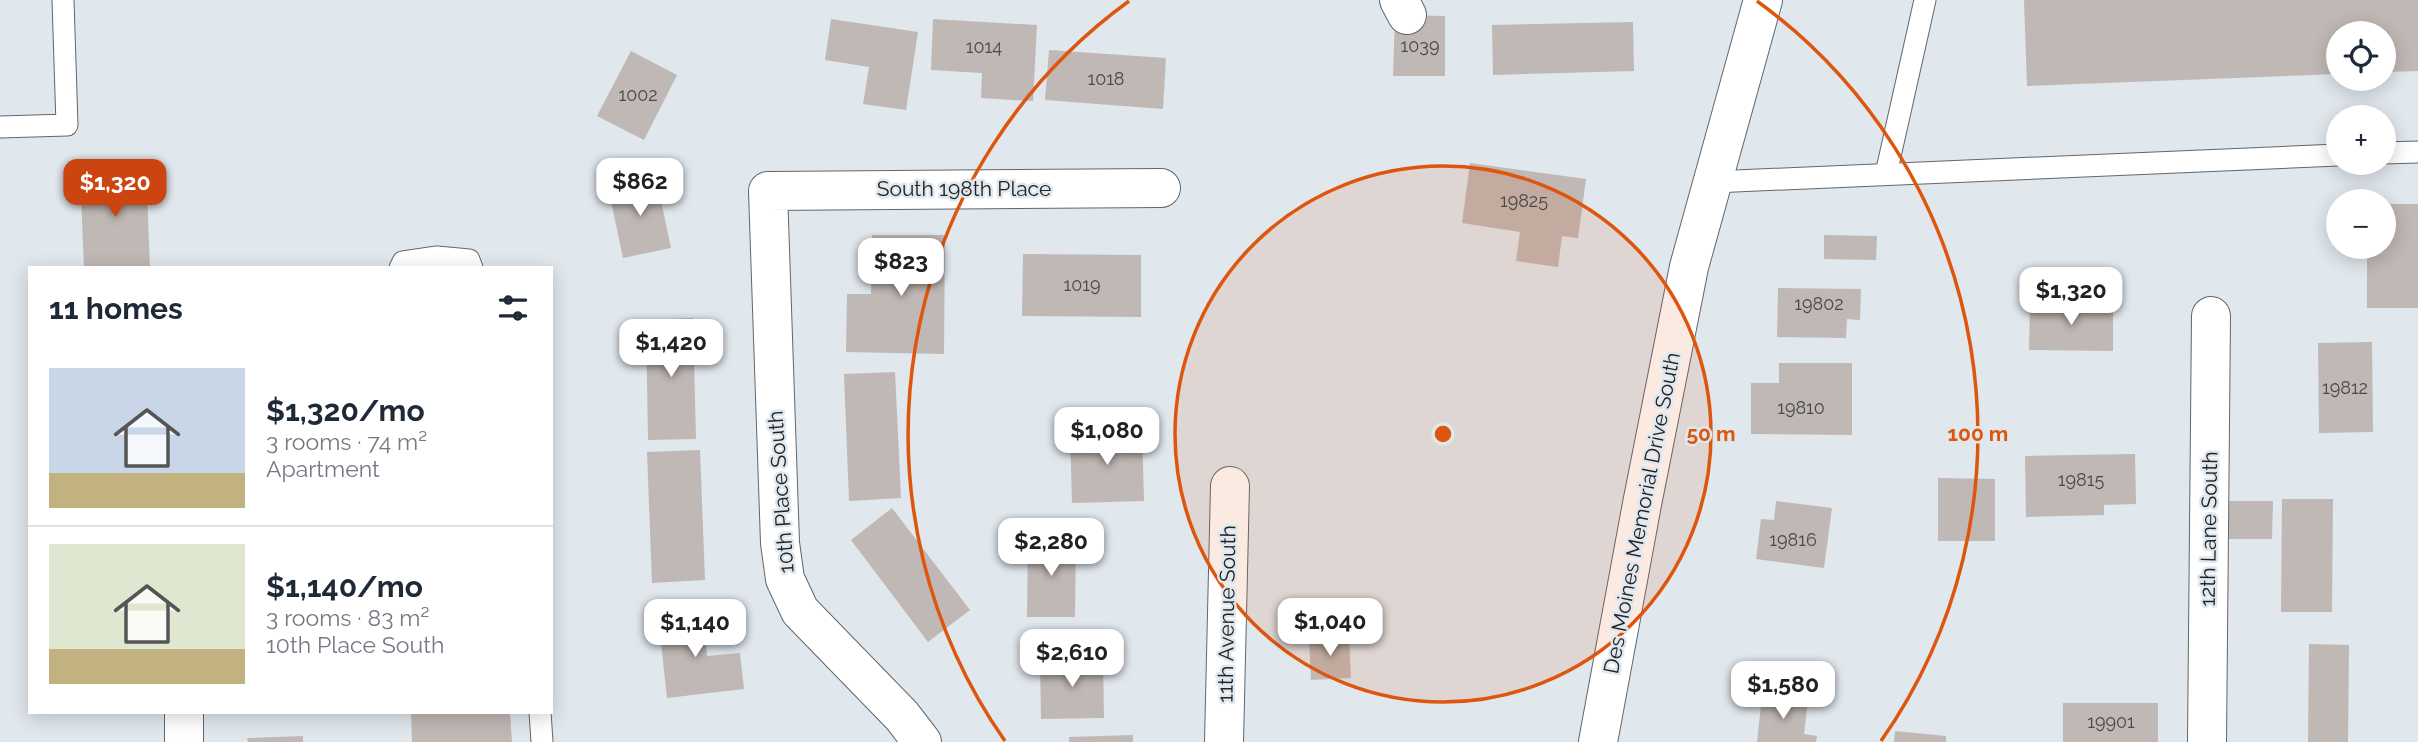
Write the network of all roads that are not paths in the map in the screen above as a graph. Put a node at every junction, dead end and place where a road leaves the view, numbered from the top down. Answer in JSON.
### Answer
{"nodes":[{"id":1,"x":62,"y":0,"type":"edge"},
{"id":2,"x":1763,"y":0,"type":"edge"},
{"id":3,"x":1926,"y":0,"type":"edge"},
{"id":4,"x":0,"y":127,"type":"edge"},
{"id":5,"x":2418,"y":152,"type":"edge"},
{"id":6,"x":2396,"y":153,"type":"edge"},
{"id":7,"x":2326,"y":156,"type":"edge"},
{"id":8,"x":1886,"y":174,"type":"junction"},
{"id":9,"x":1713,"y":182,"type":"junction"},
{"id":10,"x":1161,"y":188,"type":"dead end"},
{"id":11,"x":768,"y":191,"type":"joint"},
{"id":12,"x":401,"y":266,"type":"edge"},
{"id":13,"x":471,"y":266,"type":"edge"},
{"id":14,"x":2211,"y":316,"type":"dead end"},
{"id":15,"x":1230,"y":486,"type":"dead end"},
{"id":16,"x":184,"y":714,"type":"edge"},
{"id":17,"x":540,"y":714,"type":"edge"},
{"id":18,"x":184,"y":742,"type":"edge"},
{"id":19,"x":542,"y":742,"type":"edge"},
{"id":20,"x":922,"y":742,"type":"edge"},
{"id":21,"x":1224,"y":742,"type":"edge"},
{"id":22,"x":1598,"y":742,"type":"edge"},
{"id":23,"x":2207,"y":742,"type":"edge"}],
"edges":[{"from":1,"to":4,"type":"lane"},
{"from":2,"to":9,"type":"street","name":"Des Moines Memorial Drive South"},
{"from":3,"to":8,"type":"lane"},
{"from":5,"to":6,"type":"lane"},
{"from":7,"to":8,"type":"lane"},
{"from":8,"to":9,"type":"lane"},
{"from":9,"to":22,"type":"street","name":"Des Moines Memorial Drive South"},
{"from":10,"to":11,"type":"street","name":"South 198th Place"},
{"from":11,"to":20,"type":"street","name":"10th Place South"},
{"from":12,"to":13,"type":"lane"},
{"from":14,"to":23,"type":"street","name":"12th Lane South"},
{"from":15,"to":21,"type":"street","name":"11th Avenue South"},
{"from":16,"to":18,"type":"street"},
{"from":17,"to":19,"type":"lane"}]}
